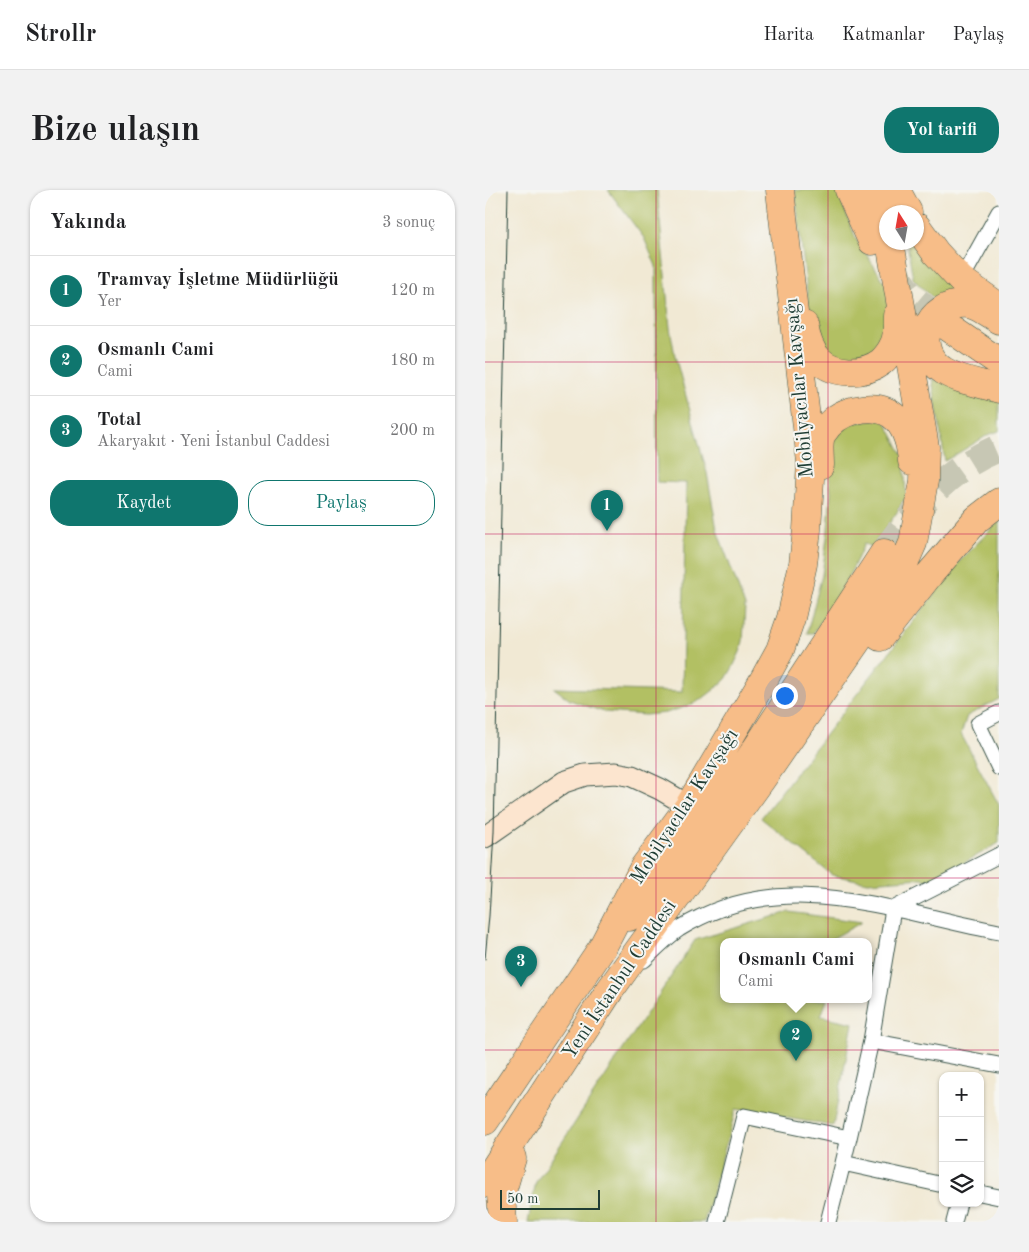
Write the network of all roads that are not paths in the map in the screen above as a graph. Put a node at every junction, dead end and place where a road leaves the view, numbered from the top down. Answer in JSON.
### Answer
{"nodes":[{"id":1,"x":779,"y":190,"type":"edge"},
{"id":2,"x":849,"y":190,"type":"edge"},
{"id":3,"x":877,"y":190,"type":"edge"},
{"id":4,"x":896,"y":190,"type":"edge"},
{"id":5,"x":879,"y":205,"type":"edge"},
{"id":6,"x":904,"y":205,"type":"edge"},
{"id":7,"x":999,"y":212,"type":"edge"},
{"id":8,"x":879,"y":232,"type":"edge"},
{"id":9,"x":924,"y":237,"type":"edge"},
{"id":10,"x":886,"y":250,"type":"edge"},
{"id":11,"x":887,"y":250,"type":"edge"},
{"id":12,"x":786,"y":251,"type":"junction"},
{"id":13,"x":961,"y":280,"type":"junction"},
{"id":14,"x":999,"y":307,"type":"edge"},
{"id":15,"x":999,"y":320,"type":"edge"},
{"id":16,"x":948,"y":327,"type":"tunnel mouth"},
{"id":17,"x":999,"y":362,"type":"edge"},
{"id":18,"x":999,"y":389,"type":"edge"},
{"id":19,"x":999,"y":502,"type":"edge"},
{"id":20,"x":918,"y":515,"type":"junction"},
{"id":21,"x":807,"y":530,"type":"junction"},
{"id":22,"x":884,"y":553,"type":"tunnel mouth"},
{"id":23,"x":999,"y":713,"type":"edge"},
{"id":24,"x":999,"y":768,"type":"edge"},
{"id":25,"x":761,"y":780,"type":"junction"},
{"id":26,"x":689,"y":806,"type":"junction"},
{"id":27,"x":485,"y":836,"type":"edge"},
{"id":28,"x":999,"y":855,"type":"edge"},
{"id":29,"x":893,"y":909,"type":"junction"},
{"id":30,"x":999,"y":932,"type":"edge"},
{"id":31,"x":602,"y":948,"type":"junction"},
{"id":32,"x":610,"y":990,"type":"junction"},
{"id":33,"x":871,"y":1041,"type":"junction"},
{"id":34,"x":999,"y":1065,"type":"edge"},
{"id":35,"x":485,"y":1120,"type":"edge"},
{"id":36,"x":522,"y":1128,"type":"junction"},
{"id":37,"x":849,"y":1138,"type":"junction"},
{"id":38,"x":843,"y":1163,"type":"junction"},
{"id":39,"x":485,"y":1183,"type":"edge"},
{"id":40,"x":939,"y":1184,"type":"edge"},
{"id":41,"x":984,"y":1194,"type":"edge"},
{"id":42,"x":999,"y":1197,"type":"edge"},
{"id":43,"x":958,"y":1207,"type":"edge"},
{"id":44,"x":503,"y":1222,"type":"edge"},
{"id":45,"x":717,"y":1222,"type":"edge"},
{"id":46,"x":828,"y":1222,"type":"edge"},
{"id":47,"x":954,"y":1222,"type":"edge"}],
"edges":[{"from":1,"to":12,"type":"highway","name":"Mobilyacılar Kavşağı"},
{"from":2,"to":8,"type":"highway"},
{"from":3,"to":5,"type":"highway"},
{"from":4,"to":6,"type":"highway"},
{"from":7,"to":13,"type":"street"},
{"from":9,"to":13,"type":"highway"},
{"from":10,"to":12,"type":"highway"},
{"from":11,"to":20,"type":"highway"},
{"from":12,"to":21,"type":"highway","name":"Mobilyacılar Kavşağı"},
{"from":13,"to":14,"type":"highway"},
{"from":15,"to":18,"type":"highway"},
{"from":16,"to":17,"type":"highway"},
{"from":19,"to":25,"type":"highway"},
{"from":20,"to":21,"type":"highway"},
{"from":20,"to":25,"type":"highway"},
{"from":21,"to":26,"type":"highway","name":"Mobilyacılar Kavşağı"},
{"from":22,"to":31,"type":"highway","name":"Mobilyacılar Kavşağı"},
{"from":23,"to":24,"type":"street"},
{"from":25,"to":32,"type":"highway","name":"Yeni İstanbul Caddesi"},
{"from":26,"to":27,"type":"street"},
{"from":26,"to":31,"type":"highway","name":"Mobilyacılar Kavşağı"},
{"from":28,"to":29,"type":"street"},
{"from":29,"to":30,"type":"street"},
{"from":29,"to":32,"type":"street"},
{"from":29,"to":33,"type":"street"},
{"from":31,"to":35,"type":"highway","name":"Yeni İstanbul Caddesi"},
{"from":32,"to":36,"type":"highway","name":"Yeni İstanbul Caddesi"},
{"from":33,"to":34,"type":"street"},
{"from":33,"to":37,"type":"street"},
{"from":36,"to":39,"type":"highway","name":"Yeni İstanbul Caddesi"},
{"from":36,"to":44,"type":"highway"},
{"from":37,"to":38,"type":"street"},
{"from":37,"to":45,"type":"street"},
{"from":38,"to":40,"type":"street"},
{"from":38,"to":46,"type":"street"},
{"from":41,"to":42,"type":"street"},
{"from":43,"to":47,"type":"street"}]}
